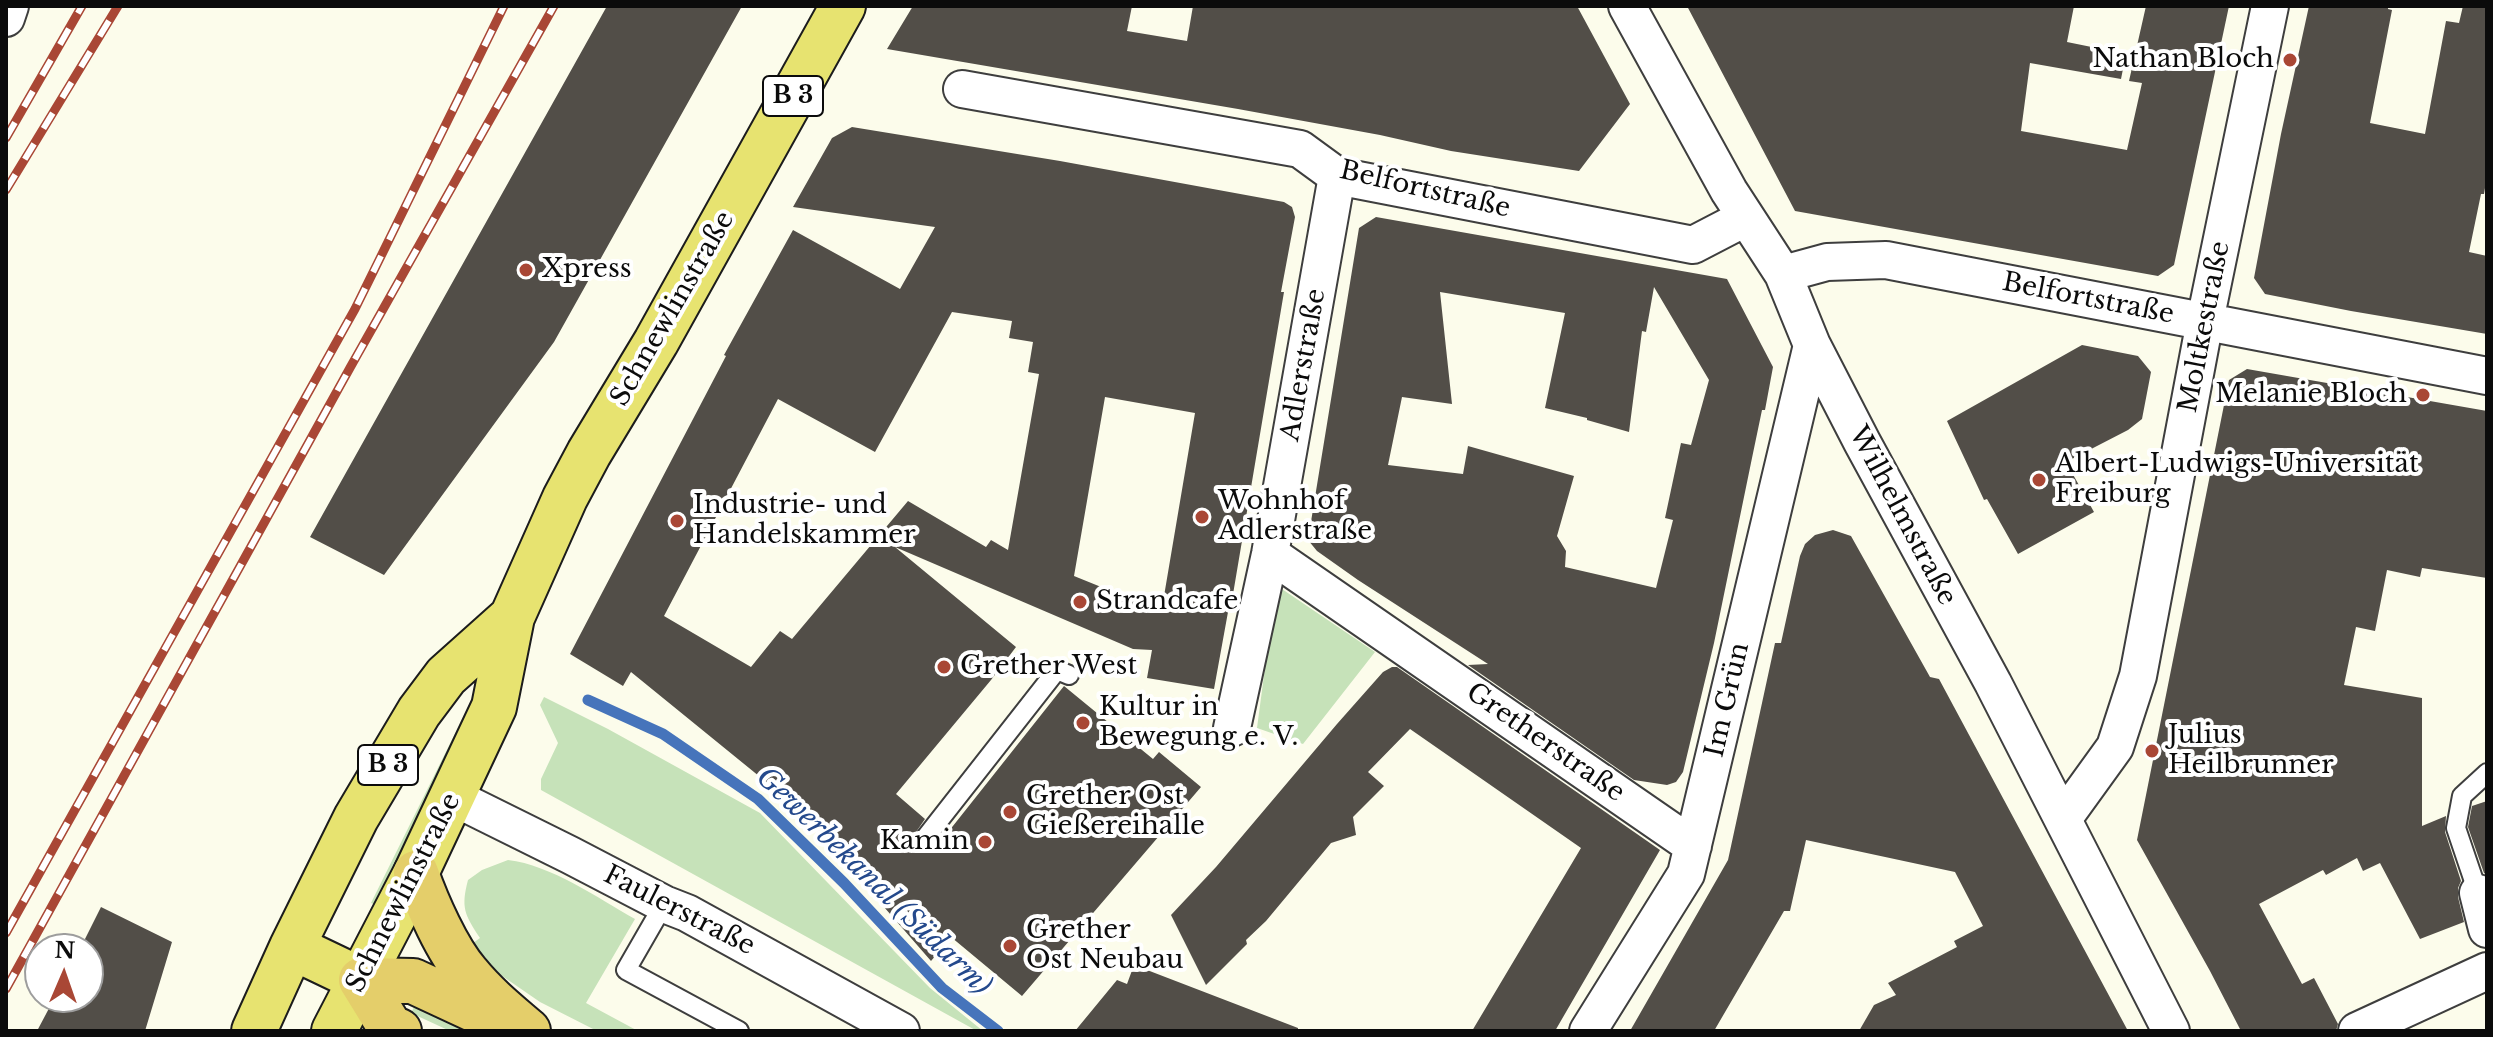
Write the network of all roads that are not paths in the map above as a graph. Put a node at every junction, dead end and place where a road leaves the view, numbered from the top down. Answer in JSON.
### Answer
{"nodes":[{"id":1,"x":10,"y":6,"type":"edge"},
{"id":2,"x":843,"y":6,"type":"edge"},
{"id":3,"x":1627,"y":6,"type":"edge"},
{"id":4,"x":2270,"y":6,"type":"edge"},
{"id":5,"x":6,"y":18,"type":"edge"},
{"id":6,"x":962,"y":89,"type":"dead end"},
{"id":7,"x":1337,"y":176,"type":"junction"},
{"id":8,"x":1745,"y":218,"type":"junction"},
{"id":9,"x":1783,"y":274,"type":"junction"},
{"id":10,"x":2205,"y":321,"type":"junction"},
{"id":11,"x":1812,"y":345,"type":"junction"},
{"id":12,"x":2487,"y":376,"type":"edge"},
{"id":13,"x":1270,"y":554,"type":"junction"},
{"id":14,"x":512,"y":617,"type":"junction"},
{"id":15,"x":1069,"y":675,"type":"dead end"},
{"id":16,"x":1232,"y":728,"type":"dead end"},
{"id":17,"x":2487,"y":773,"type":"edge"},
{"id":18,"x":453,"y":797,"type":"junction"},
{"id":19,"x":2063,"y":819,"type":"junction"},
{"id":20,"x":926,"y":837,"type":"dead end"},
{"id":21,"x":1693,"y":846,"type":"junction"},
{"id":22,"x":416,"y":873,"type":"junction"},
{"id":23,"x":2478,"y":893,"type":"joint"},
{"id":24,"x":664,"y":904,"type":"junction"},
{"id":25,"x":2487,"y":929,"type":"edge"},
{"id":26,"x":292,"y":947,"type":"junction"},
{"id":27,"x":2487,"y":971,"type":"edge"},
{"id":28,"x":361,"y":980,"type":"junction"},
{"id":29,"x":254,"y":1031,"type":"edge"},
{"id":30,"x":334,"y":1031,"type":"edge"},
{"id":31,"x":399,"y":1031,"type":"edge"},
{"id":32,"x":520,"y":1031,"type":"edge"},
{"id":33,"x":528,"y":1031,"type":"edge"},
{"id":34,"x":739,"y":1031,"type":"edge"},
{"id":35,"x":901,"y":1031,"type":"edge"},
{"id":36,"x":1588,"y":1031,"type":"edge"},
{"id":37,"x":2171,"y":1031,"type":"edge"},
{"id":38,"x":2357,"y":1031,"type":"edge"}],
"edges":[{"from":1,"to":5,"type":"street"},
{"from":2,"to":14,"type":"main road","name":"Schnewlinstraße","number":"B 3"},
{"from":3,"to":8,"type":"street","name":"Wilhelmstraße"},
{"from":4,"to":10,"type":"street","name":"Moltkestraße"},
{"from":6,"to":7,"type":"street","name":"Belfortstraße"},
{"from":7,"to":8,"type":"street","name":"Belfortstraße"},
{"from":7,"to":13,"type":"street","name":"Adlerstraße"},
{"from":8,"to":9,"type":"street","name":"Wilhelmstraße"},
{"from":9,"to":10,"type":"street","name":"Belfortstraße"},
{"from":9,"to":11,"type":"street","name":"Wilhelmstraße"},
{"from":10,"to":12,"type":"street","name":"Belfortstraße"},
{"from":10,"to":19,"type":"street","name":"Moltkestraße"},
{"from":11,"to":19,"type":"street","name":"Wilhelmstraße"},
{"from":11,"to":21,"type":"street","name":"Im Grün"},
{"from":13,"to":16,"type":"street","name":"Adlerstraße"},
{"from":13,"to":21,"type":"street","name":"Gretherstraße"},
{"from":14,"to":18,"type":"main road","name":"Schnewlinstraße","number":"B 3"},
{"from":14,"to":26,"type":"main road","name":"Schnewlinstraße","number":"B 3"},
{"from":15,"to":20,"type":"lane"},
{"from":17,"to":23,"type":"lane"},
{"from":18,"to":22,"type":"main road","name":"Schnewlinstraße","number":"B 3"},
{"from":18,"to":24,"type":"street","name":"Faulerstraße"},
{"from":19,"to":37,"type":"street","name":"Wilhelmstraße"},
{"from":21,"to":36,"type":"street","name":"Im Grün"},
{"from":22,"to":28,"type":"main road","name":"Schnewlinstraße","number":"B 3"},
{"from":22,"to":33,"type":"highway"},
{"from":23,"to":25,"type":"street"},
{"from":24,"to":34,"type":"lane"},
{"from":24,"to":35,"type":"street","name":"Faulerstraße"},
{"from":26,"to":28,"type":"main road"},
{"from":26,"to":29,"type":"main road","name":"Schnewlinstraße","number":"B 3"},
{"from":27,"to":38,"type":"street"},
{"from":28,"to":30,"type":"main road","name":"Schnewlinstraße","number":"B 3"},
{"from":28,"to":31,"type":"highway"},
{"from":28,"to":32,"type":"highway"}]}
